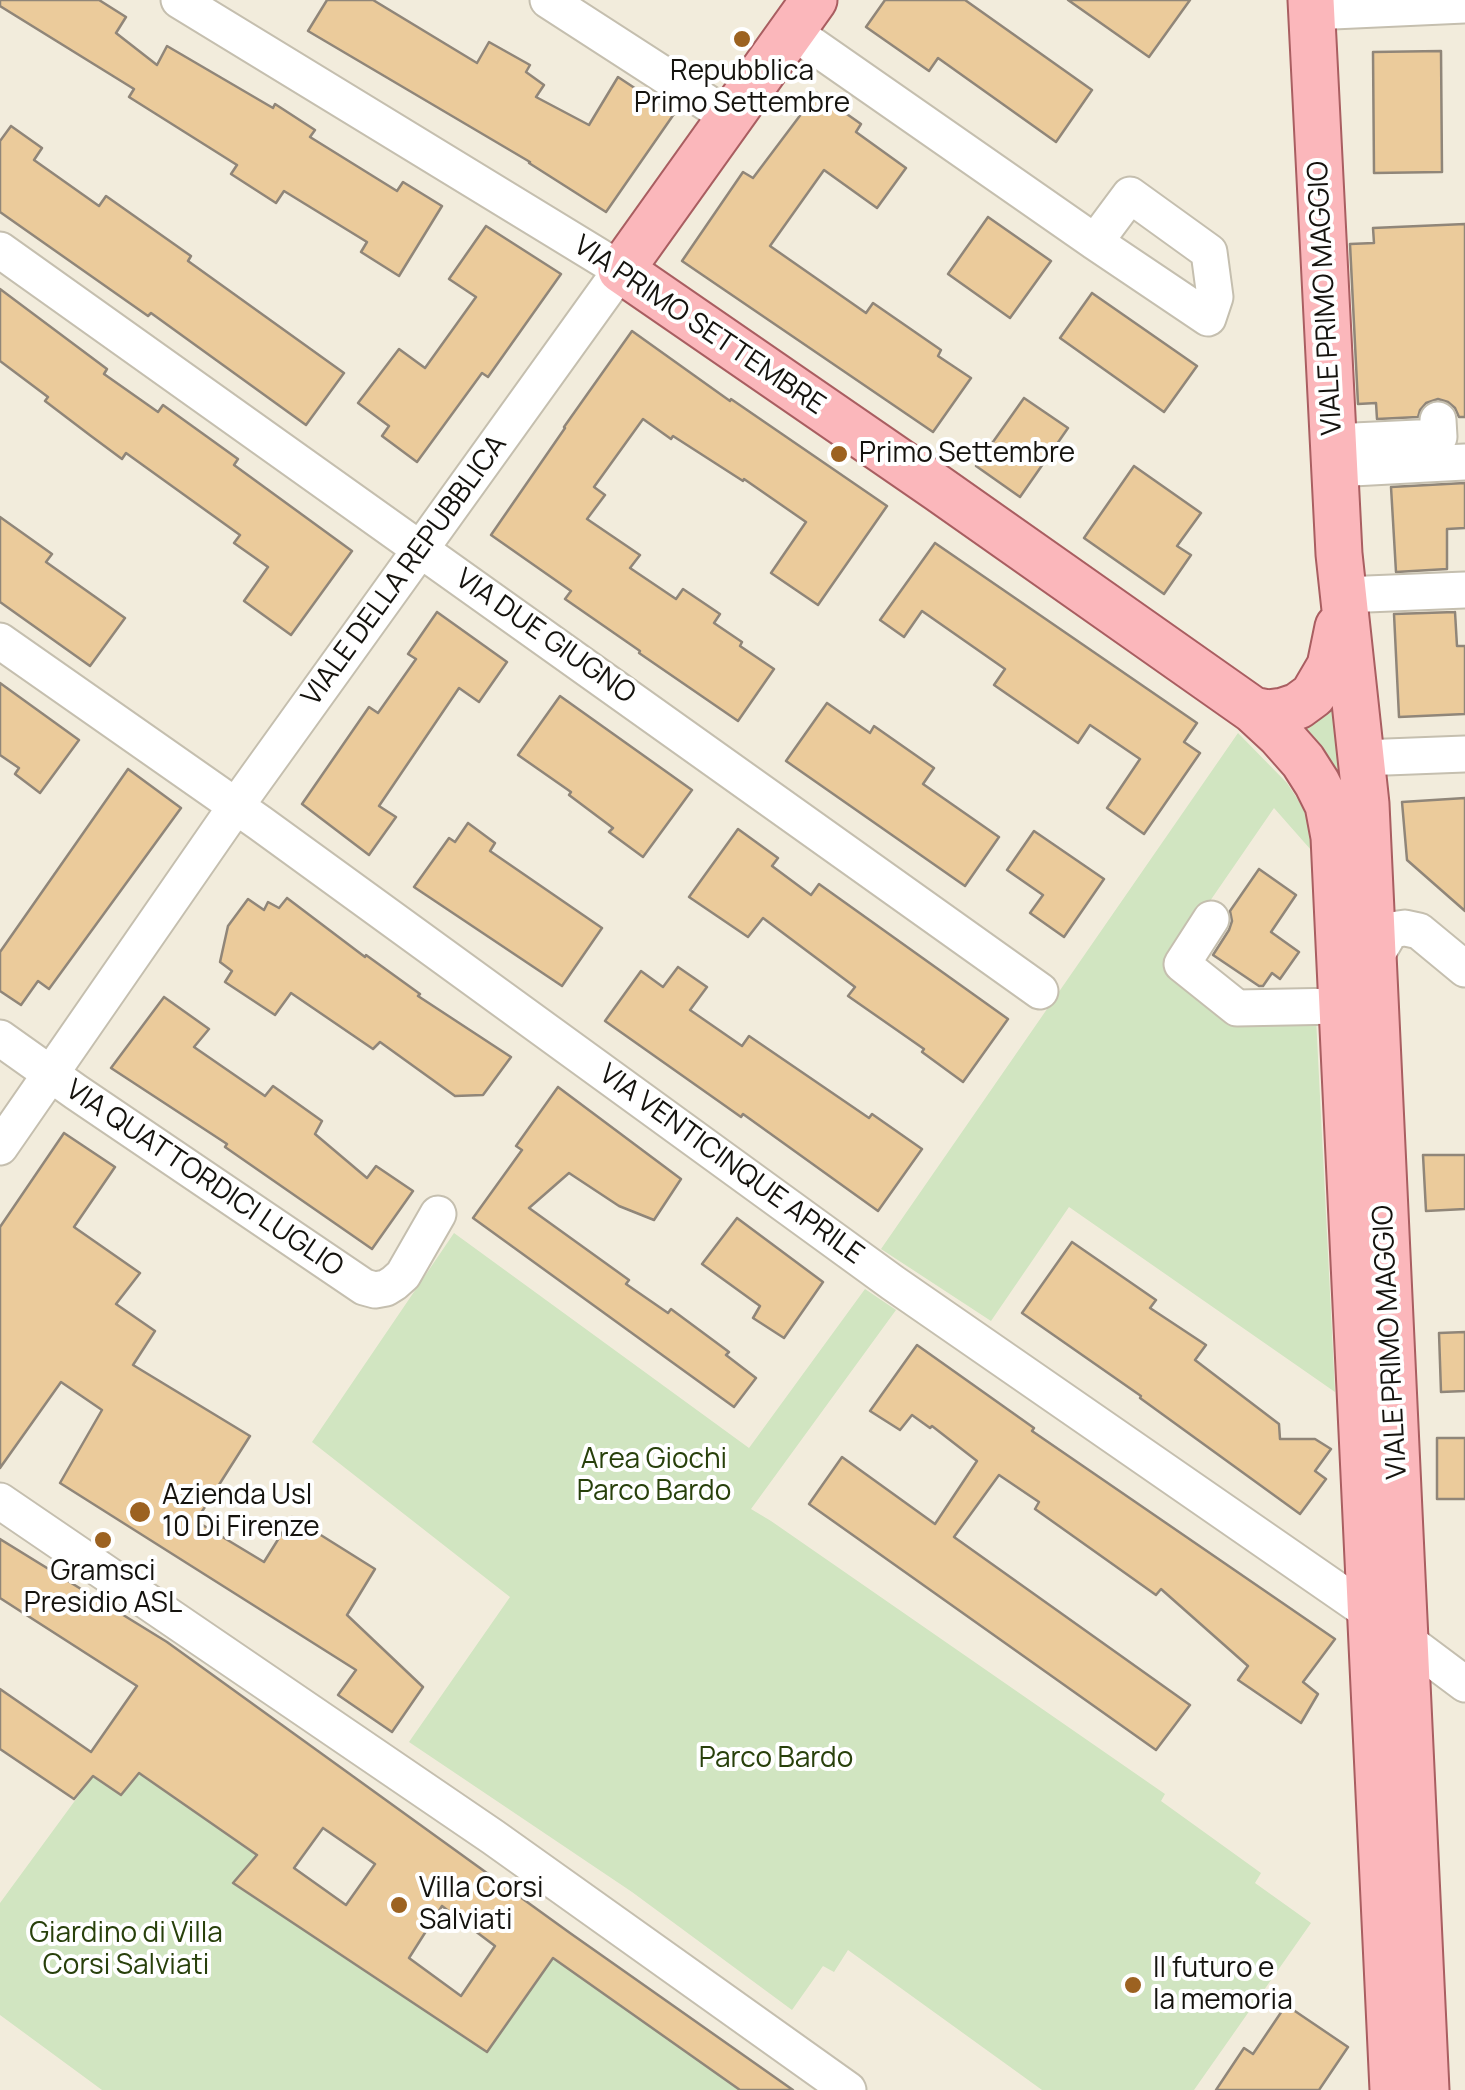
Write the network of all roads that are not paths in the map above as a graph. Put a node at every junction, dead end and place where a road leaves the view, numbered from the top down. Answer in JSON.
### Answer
{"nodes":[{"id":1,"x":179,"y":0,"type":"edge"},
{"id":2,"x":548,"y":0,"type":"edge"},
{"id":3,"x":1465,"y":4,"type":"edge"},
{"id":4,"x":1311,"y":6,"type":"edge"},
{"id":5,"x":803,"y":16,"type":"edge"},
{"id":6,"x":729,"y":117,"type":"junction"},
{"id":7,"x":1096,"y":242,"type":"dead end"},
{"id":8,"x":0,"y":250,"type":"edge"},
{"id":9,"x":621,"y":270,"type":"junction"},
{"id":10,"x":1438,"y":420,"type":"dead end"},
{"id":11,"x":1334,"y":456,"type":"junction"},
{"id":12,"x":1465,"y":462,"type":"edge"},
{"id":13,"x":420,"y":550,"type":"junction"},
{"id":14,"x":1465,"y":590,"type":"edge"},
{"id":15,"x":1342,"y":595,"type":"junction"},
{"id":16,"x":0,"y":641,"type":"edge"},
{"id":17,"x":1253,"y":710,"type":"junction"},
{"id":18,"x":1465,"y":754,"type":"edge"},
{"id":19,"x":1361,"y":758,"type":"junction"},
{"id":20,"x":236,"y":806,"type":"junction"},
{"id":21,"x":1332,"y":826,"type":"joint"},
{"id":22,"x":1211,"y":920,"type":"dead end"},
{"id":23,"x":1373,"y":961,"type":"junction"},
{"id":24,"x":1465,"y":969,"type":"edge"},
{"id":25,"x":1040,"y":991,"type":"dead end"},
{"id":26,"x":1341,"y":1006,"type":"junction"},
{"id":27,"x":0,"y":1038,"type":"edge"},
{"id":28,"x":51,"y":1074,"type":"junction"},
{"id":29,"x":0,"y":1147,"type":"edge"},
{"id":30,"x":438,"y":1214,"type":"dead end"},
{"id":31,"x":0,"y":1500,"type":"edge"},
{"id":32,"x":1387,"y":1626,"type":"junction"},
{"id":33,"x":1465,"y":1684,"type":"edge"},
{"id":34,"x":848,"y":2090,"type":"edge"},
{"id":35,"x":1393,"y":2090,"type":"edge"},
{"id":36,"x":1426,"y":2090,"type":"edge"}],
"edges":[{"from":1,"to":9,"type":"street","name":"VIA PRIMO SETTEMBRE"},
{"from":2,"to":6,"type":"street"},
{"from":3,"to":4,"type":"street"},
{"from":4,"to":11,"type":"main road","name":"VIALE PRIMO MAGGIO"},
{"from":5,"to":6,"type":"main road","name":"VIALE DELLA REPUBBLICA"},
{"from":5,"to":7,"type":"street"},
{"from":6,"to":9,"type":"main road","name":"VIALE DELLA REPUBBLICA"},
{"from":8,"to":13,"type":"street","name":"VIA DUE GIUGNO"},
{"from":9,"to":13,"type":"street","name":"VIALE DELLA REPUBBLICA"},
{"from":9,"to":17,"type":"main road","name":"VIA PRIMO SETTEMBRE"},
{"from":10,"to":11,"type":"street"},
{"from":11,"to":12,"type":"street"},
{"from":11,"to":15,"type":"main road","name":"VIALE PRIMO MAGGIO"},
{"from":13,"to":20,"type":"street","name":"VIALE DELLA REPUBBLICA"},
{"from":13,"to":25,"type":"street","name":"VIA DUE GIUGNO"},
{"from":14,"to":15,"type":"street"},
{"from":15,"to":17,"type":"main road","name":"VIALE PRIMO MAGGIO"},
{"from":15,"to":19,"type":"main road","name":"VIALE PRIMO MAGGIO"},
{"from":16,"to":20,"type":"street","name":"VIA VENTICINQUE APRILE"},
{"from":17,"to":21,"type":"main road","name":"VIA PRIMO SETTEMBRE"},
{"from":18,"to":19,"type":"street"},
{"from":19,"to":23,"type":"main road","name":"VIALE PRIMO MAGGIO"},
{"from":20,"to":28,"type":"street","name":"VIALE DELLA REPUBBLICA"},
{"from":20,"to":32,"type":"street","name":"VIA VENTICINQUE APRILE"},
{"from":21,"to":26,"type":"main road","name":"VIALE PRIMO MAGGIO"},
{"from":22,"to":26,"type":"street"},
{"from":23,"to":24,"type":"street"},
{"from":23,"to":32,"type":"main road","name":"VIALE PRIMO MAGGIO"},
{"from":26,"to":32,"type":"main road","name":"VIALE PRIMO MAGGIO"},
{"from":27,"to":28,"type":"street","name":"VIA QUATTORDICI LUGLIO"},
{"from":28,"to":29,"type":"street","name":"VIALE DELLA REPUBBLICA"},
{"from":28,"to":30,"type":"street","name":"VIA QUATTORDICI LUGLIO"},
{"from":31,"to":34,"type":"street"},
{"from":32,"to":33,"type":"street","name":"VIA VENTICINQUE APRILE"},
{"from":32,"to":35,"type":"main road","name":"VIALE PRIMO MAGGIO"},
{"from":32,"to":36,"type":"main road","name":"VIALE PRIMO MAGGIO"}]}
